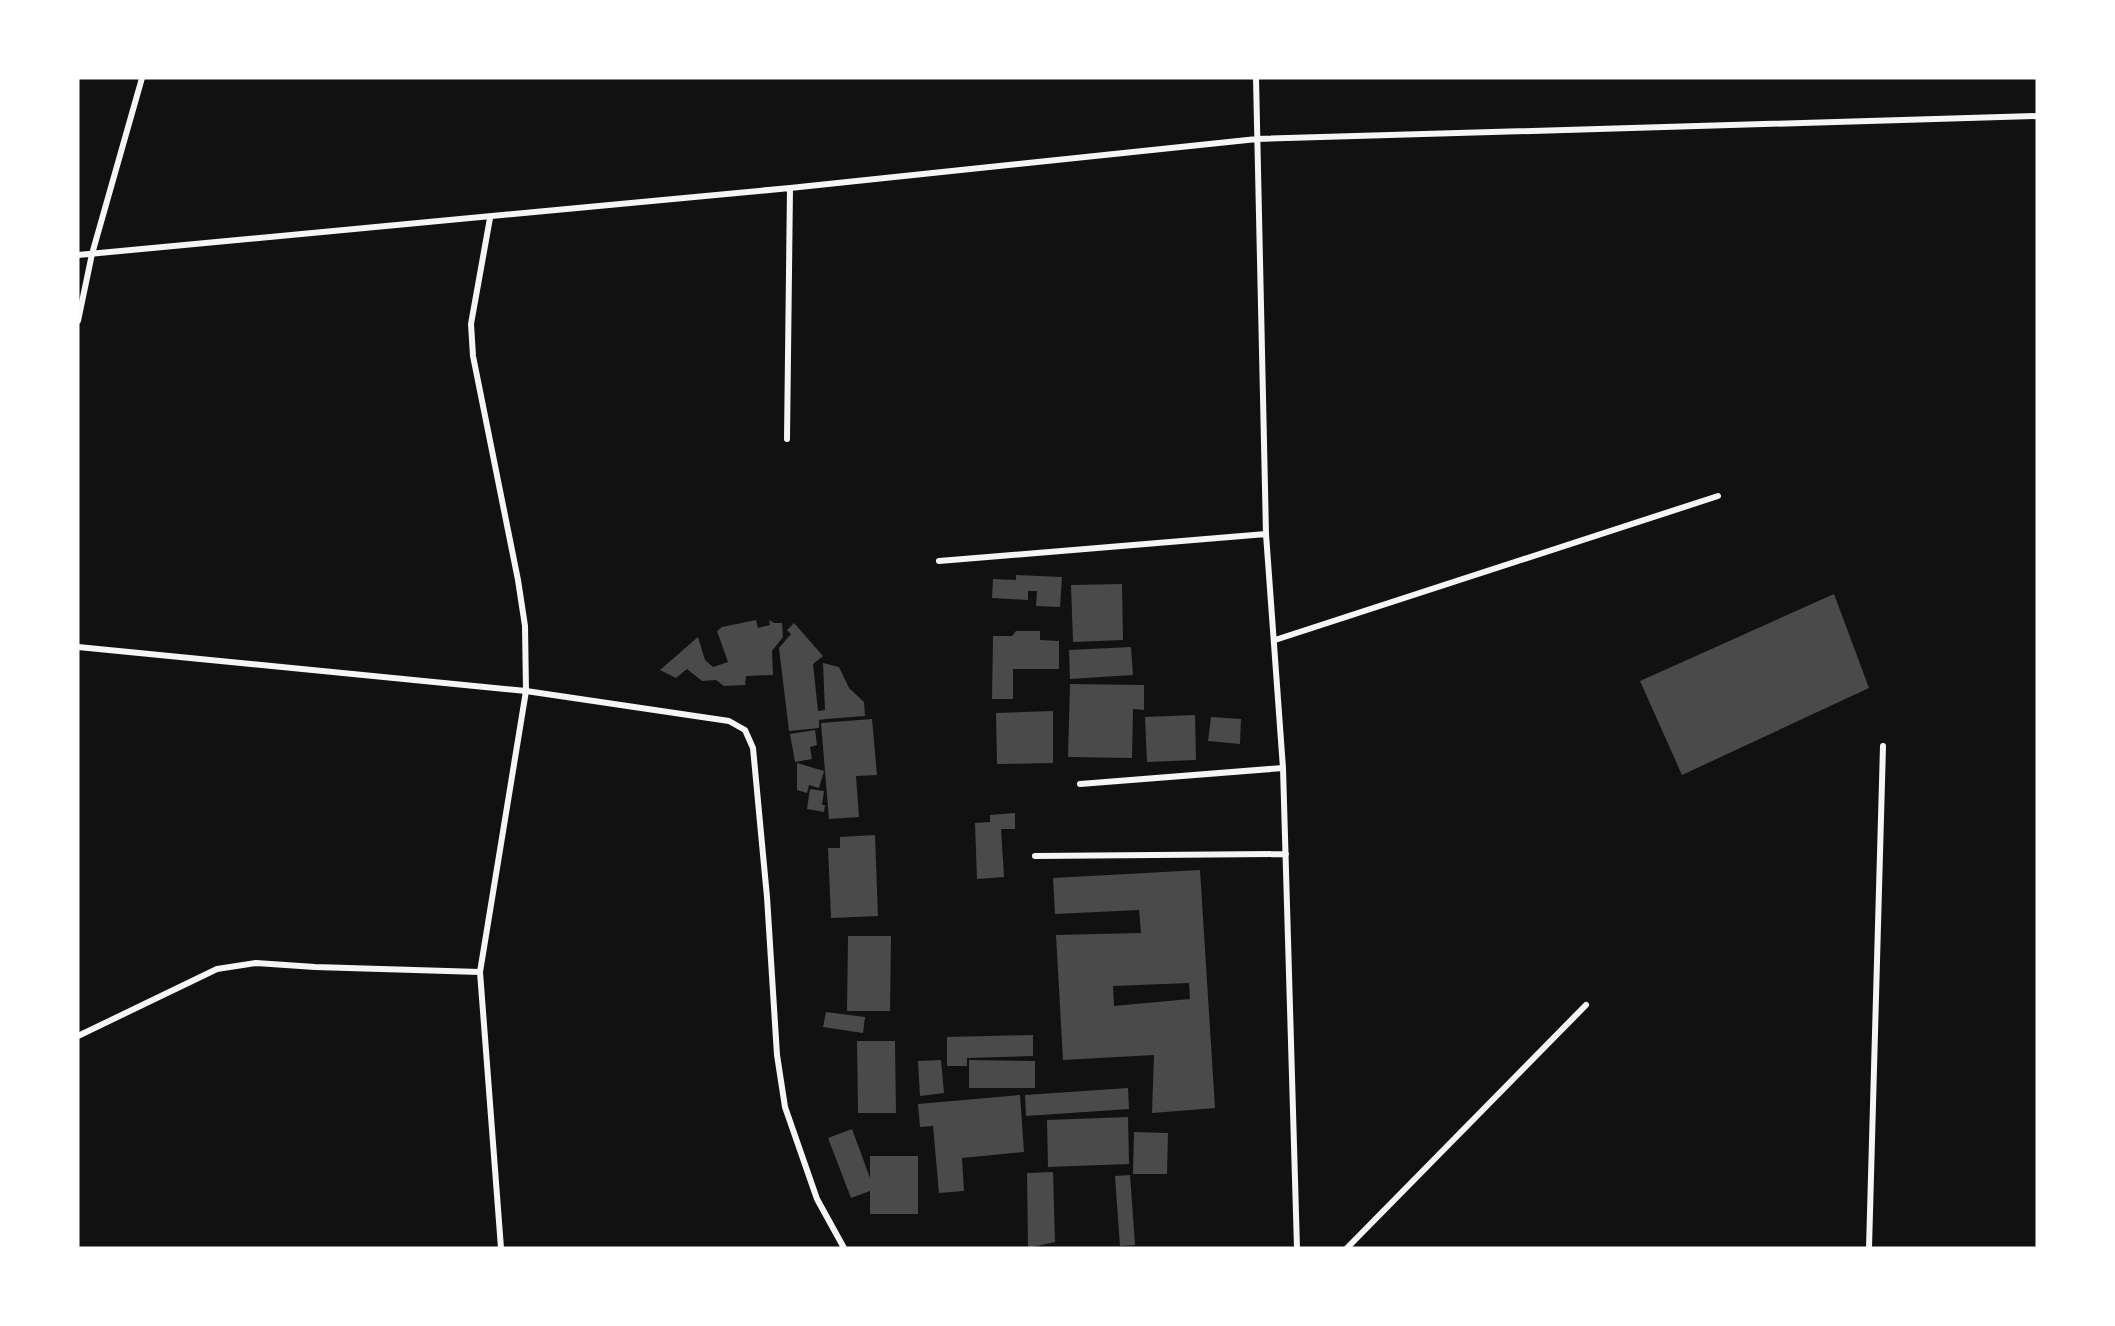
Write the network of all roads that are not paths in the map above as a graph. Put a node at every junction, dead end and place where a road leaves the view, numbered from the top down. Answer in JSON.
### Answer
{"nodes":[{"id":1,"x":142,"y":78,"type":"edge"},
{"id":2,"x":1256,"y":78,"type":"edge"},
{"id":3,"x":2037,"y":116,"type":"edge"},
{"id":4,"x":1257,"y":139,"type":"junction"},
{"id":5,"x":790,"y":189,"type":"junction"},
{"id":6,"x":490,"y":218,"type":"junction"},
{"id":7,"x":92,"y":254,"type":"junction"},
{"id":8,"x":78,"y":255,"type":"edge"},
{"id":9,"x":78,"y":321,"type":"edge"},
{"id":10,"x":787,"y":439,"type":"dead end"},
{"id":11,"x":1718,"y":496,"type":"dead end"},
{"id":12,"x":1266,"y":534,"type":"junction"},
{"id":13,"x":939,"y":561,"type":"dead end"},
{"id":14,"x":1275,"y":640,"type":"junction"},
{"id":15,"x":78,"y":646,"type":"edge"},
{"id":16,"x":526,"y":691,"type":"junction"},
{"id":17,"x":1883,"y":746,"type":"dead end"},
{"id":18,"x":1283,"y":768,"type":"junction"},
{"id":19,"x":1080,"y":784,"type":"dead end"},
{"id":20,"x":1286,"y":854,"type":"junction"},
{"id":21,"x":1035,"y":856,"type":"dead end"},
{"id":22,"x":480,"y":972,"type":"junction"},
{"id":23,"x":1586,"y":1005,"type":"dead end"},
{"id":24,"x":78,"y":1036,"type":"edge"},
{"id":25,"x":501,"y":1248,"type":"edge"},
{"id":26,"x":844,"y":1248,"type":"edge"},
{"id":27,"x":1297,"y":1248,"type":"edge"},
{"id":28,"x":1347,"y":1248,"type":"edge"},
{"id":29,"x":1869,"y":1248,"type":"edge"}],
"edges":[{"from":1,"to":7,"type":"street"},
{"from":2,"to":4,"type":"street"},
{"from":3,"to":4,"type":"street"},
{"from":4,"to":5,"type":"street"},
{"from":4,"to":12,"type":"street"},
{"from":5,"to":6,"type":"street"},
{"from":5,"to":10,"type":"street"},
{"from":6,"to":7,"type":"street"},
{"from":6,"to":16,"type":"street"},
{"from":7,"to":8,"type":"street"},
{"from":7,"to":9,"type":"street"},
{"from":11,"to":14,"type":"street"},
{"from":12,"to":13,"type":"street"},
{"from":12,"to":14,"type":"street"},
{"from":14,"to":18,"type":"street"},
{"from":15,"to":16,"type":"street"},
{"from":16,"to":22,"type":"street"},
{"from":16,"to":26,"type":"street"},
{"from":17,"to":29,"type":"street"},
{"from":18,"to":19,"type":"street"},
{"from":18,"to":20,"type":"street"},
{"from":20,"to":21,"type":"street"},
{"from":20,"to":27,"type":"street"},
{"from":22,"to":24,"type":"street"},
{"from":22,"to":25,"type":"street"},
{"from":23,"to":28,"type":"street"}]}
